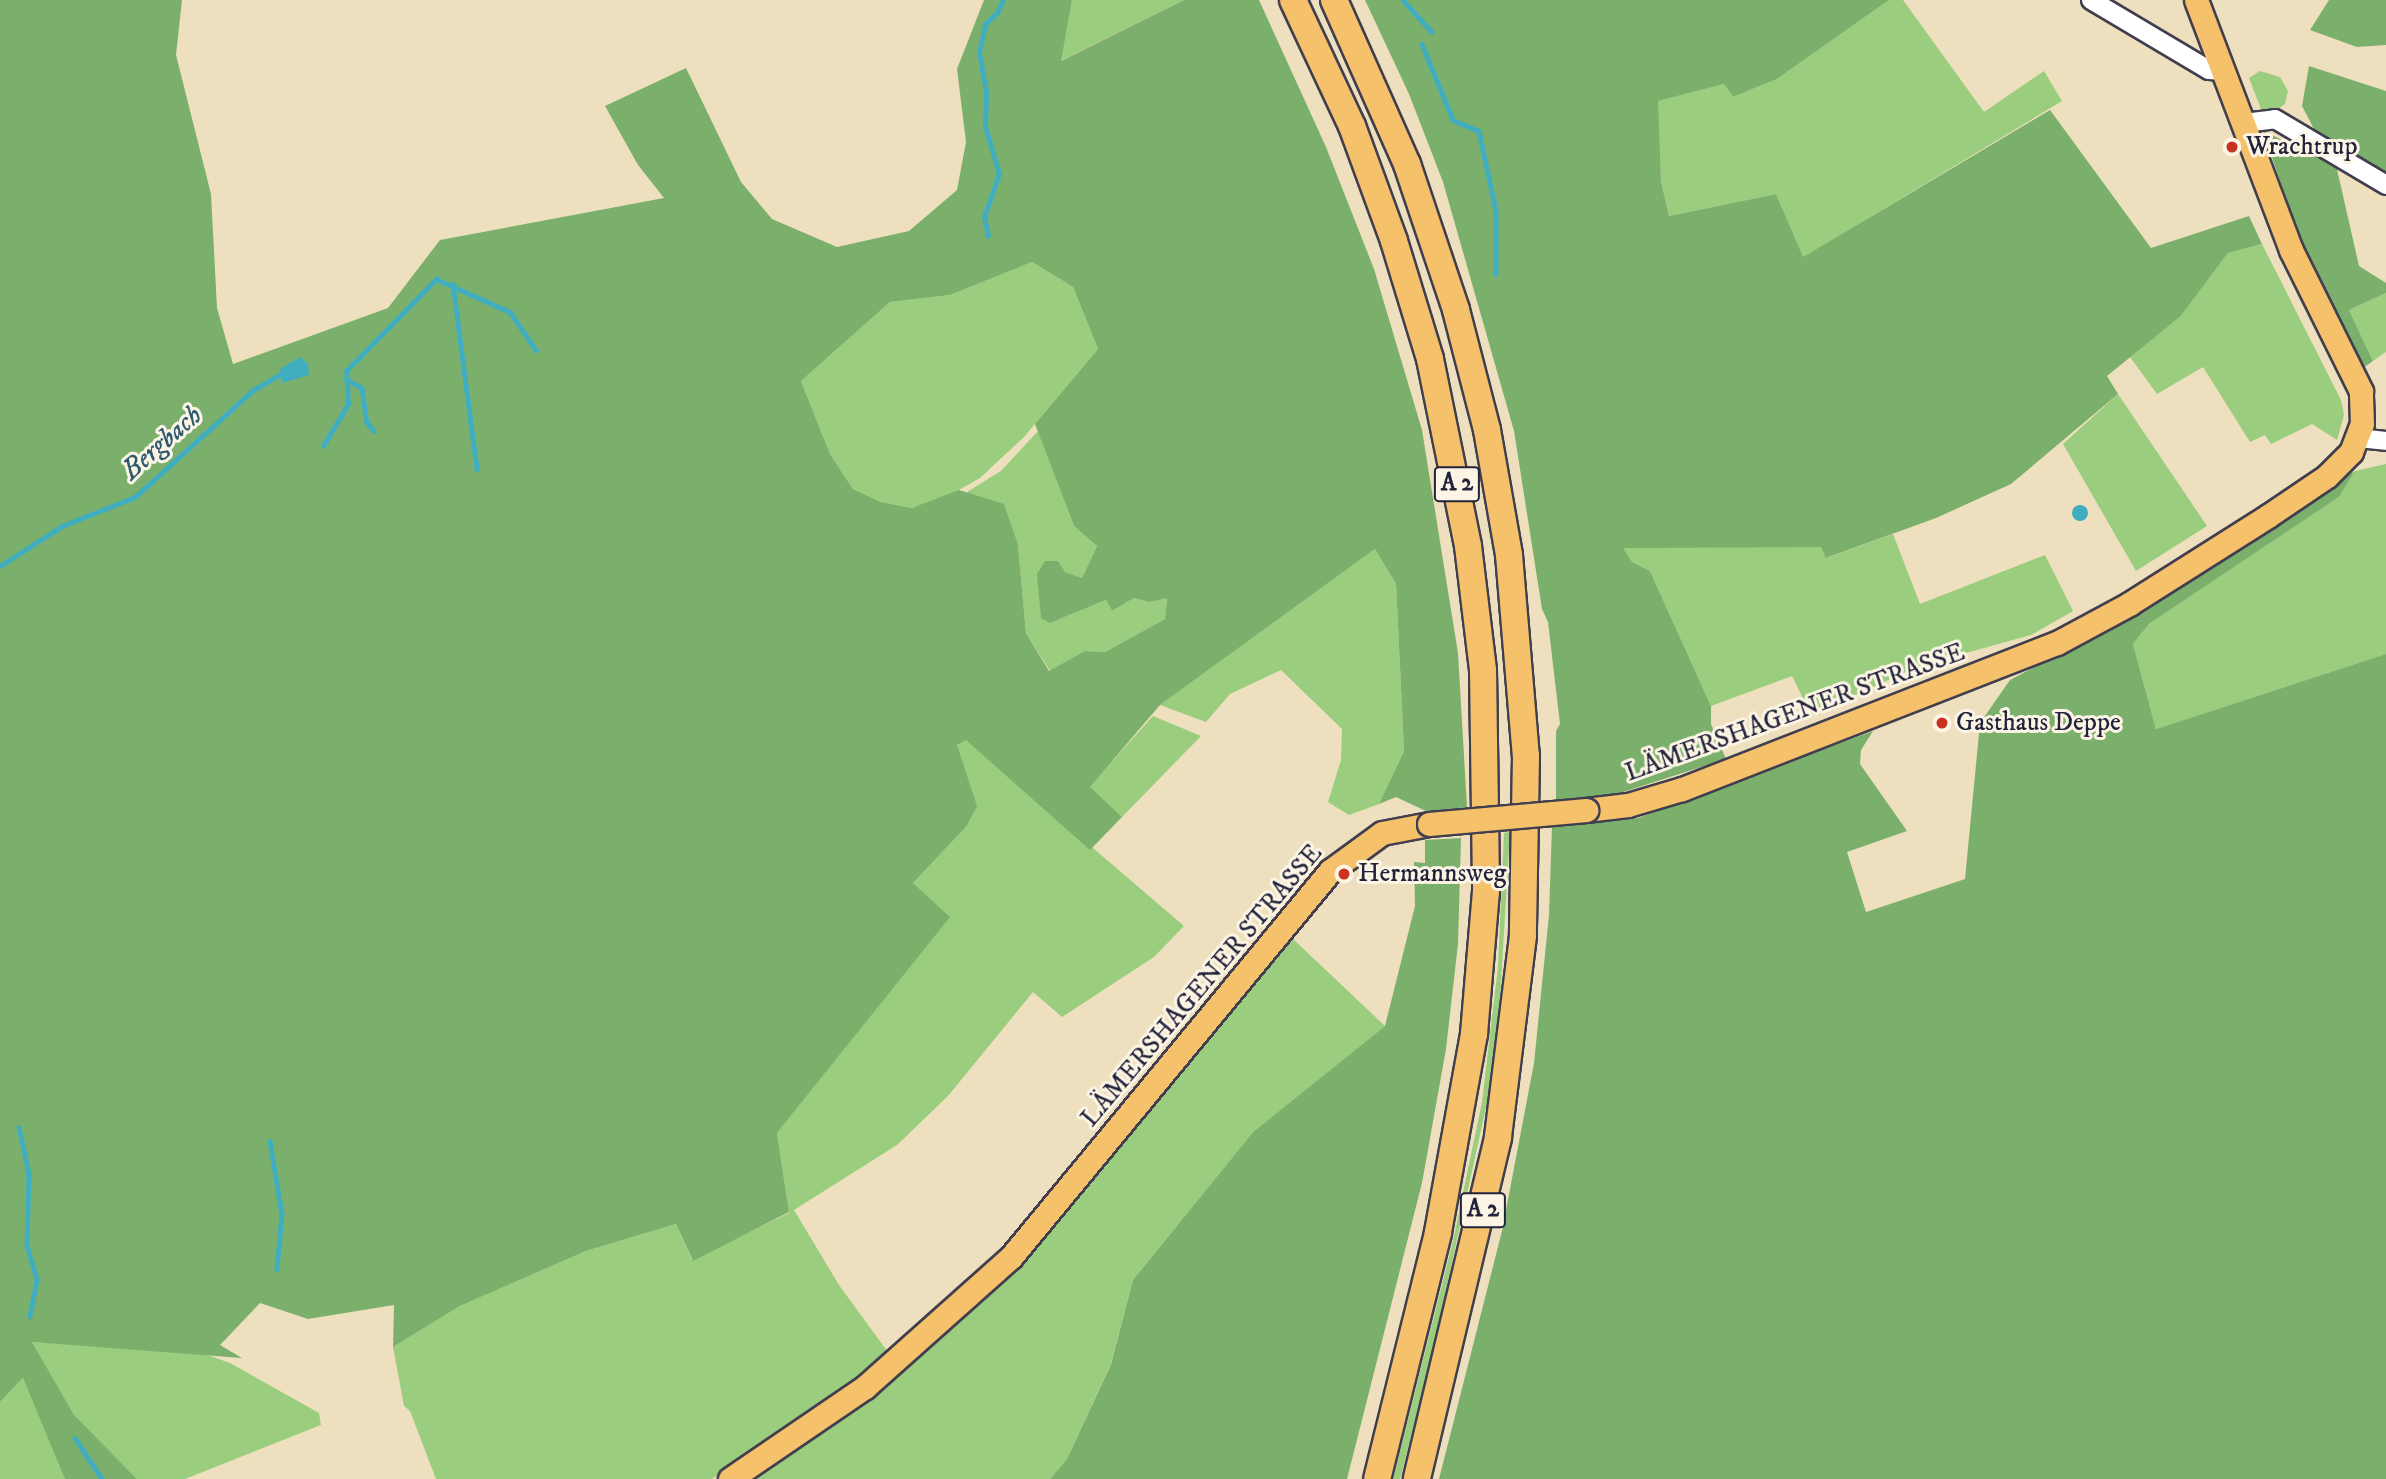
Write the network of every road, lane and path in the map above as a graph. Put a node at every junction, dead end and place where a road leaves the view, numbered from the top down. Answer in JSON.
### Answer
{"nodes":[{"id":1,"x":1293,"y":0,"type":"edge"},
{"id":2,"x":1334,"y":0,"type":"edge"},
{"id":3,"x":2091,"y":0,"type":"edge"},
{"id":4,"x":2196,"y":0,"type":"edge"},
{"id":5,"x":2224,"y":71,"type":"junction"},
{"id":6,"x":2244,"y":123,"type":"junction"},
{"id":7,"x":2386,"y":185,"type":"edge"},
{"id":8,"x":2358,"y":438,"type":"junction"},
{"id":9,"x":2386,"y":441,"type":"edge"},
{"id":10,"x":730,"y":1479,"type":"edge"},
{"id":11,"x":1377,"y":1479,"type":"edge"},
{"id":12,"x":1417,"y":1479,"type":"edge"}],
"edges":[{"from":1,"to":11,"type":"highway","number":"A 2"},
{"from":2,"to":12,"type":"highway","number":"A 2"},
{"from":3,"to":5,"type":"street"},
{"from":4,"to":5,"type":"main road"},
{"from":5,"to":6,"type":"main road"},
{"from":6,"to":7,"type":"street"},
{"from":6,"to":8,"type":"main road"},
{"from":8,"to":9,"type":"street"},
{"from":8,"to":10,"type":"main road","name":"LÄMERSHAGENER STRASSE","bridge":true}]}
